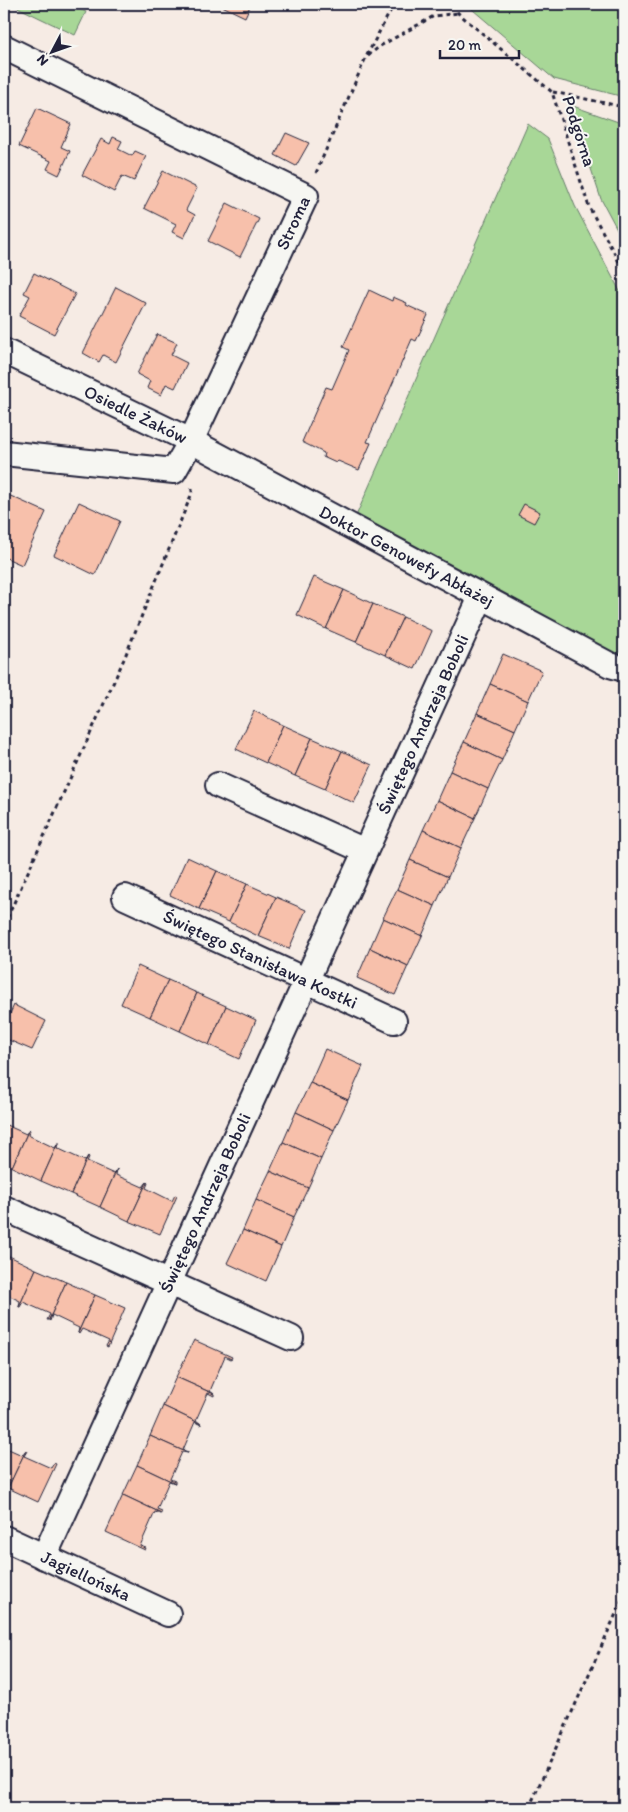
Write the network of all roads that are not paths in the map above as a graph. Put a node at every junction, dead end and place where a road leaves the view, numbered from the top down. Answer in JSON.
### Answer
{"nodes":[{"id":1,"x":4,"y":47,"type":"edge"},
{"id":2,"x":4,"y":351,"type":"edge"},
{"id":3,"x":191,"y":441,"type":"junction"},
{"id":4,"x":4,"y":453,"type":"edge"},
{"id":5,"x":481,"y":597,"type":"junction"},
{"id":6,"x":624,"y":669,"type":"edge"},
{"id":7,"x":218,"y":785,"type":"dead end"},
{"id":8,"x":365,"y":851,"type":"junction"},
{"id":9,"x":125,"y":898,"type":"dead end"},
{"id":10,"x":307,"y":981,"type":"junction"},
{"id":11,"x":394,"y":1021,"type":"dead end"},
{"id":12,"x":4,"y":1208,"type":"edge"},
{"id":13,"x":169,"y":1283,"type":"junction"},
{"id":14,"x":291,"y":1338,"type":"dead end"},
{"id":15,"x":4,"y":1538,"type":"edge"},
{"id":16,"x":44,"y":1557,"type":"junction"},
{"id":17,"x":168,"y":1614,"type":"dead end"}],
"edges":[{"from":1,"to":3,"type":"street","name":"Stroma"},
{"from":2,"to":3,"type":"street","name":"Osiedle Żaków"},
{"from":3,"to":4,"type":"street","name":"Osiedle Żaków"},
{"from":3,"to":5,"type":"street","name":"Doktor Genowefy Abłażej"},
{"from":5,"to":6,"type":"street","name":"Doktor Genowefy Abłażej"},
{"from":5,"to":8,"type":"street","name":"Świętego Andrzeja Boboli"},
{"from":7,"to":8,"type":"street"},
{"from":8,"to":10,"type":"street","name":"Świętego Andrzeja Boboli"},
{"from":9,"to":10,"type":"street","name":"Świętego Stanisława Kostki"},
{"from":10,"to":11,"type":"street","name":"Świętego Stanisława Kostki"},
{"from":10,"to":13,"type":"street","name":"Świętego Andrzeja Boboli"},
{"from":12,"to":13,"type":"street"},
{"from":13,"to":14,"type":"street"},
{"from":13,"to":16,"type":"street","name":"Świętego Andrzeja Boboli"},
{"from":15,"to":16,"type":"street","name":"Jagiellońska"},
{"from":16,"to":17,"type":"street","name":"Jagiellońska"}]}
